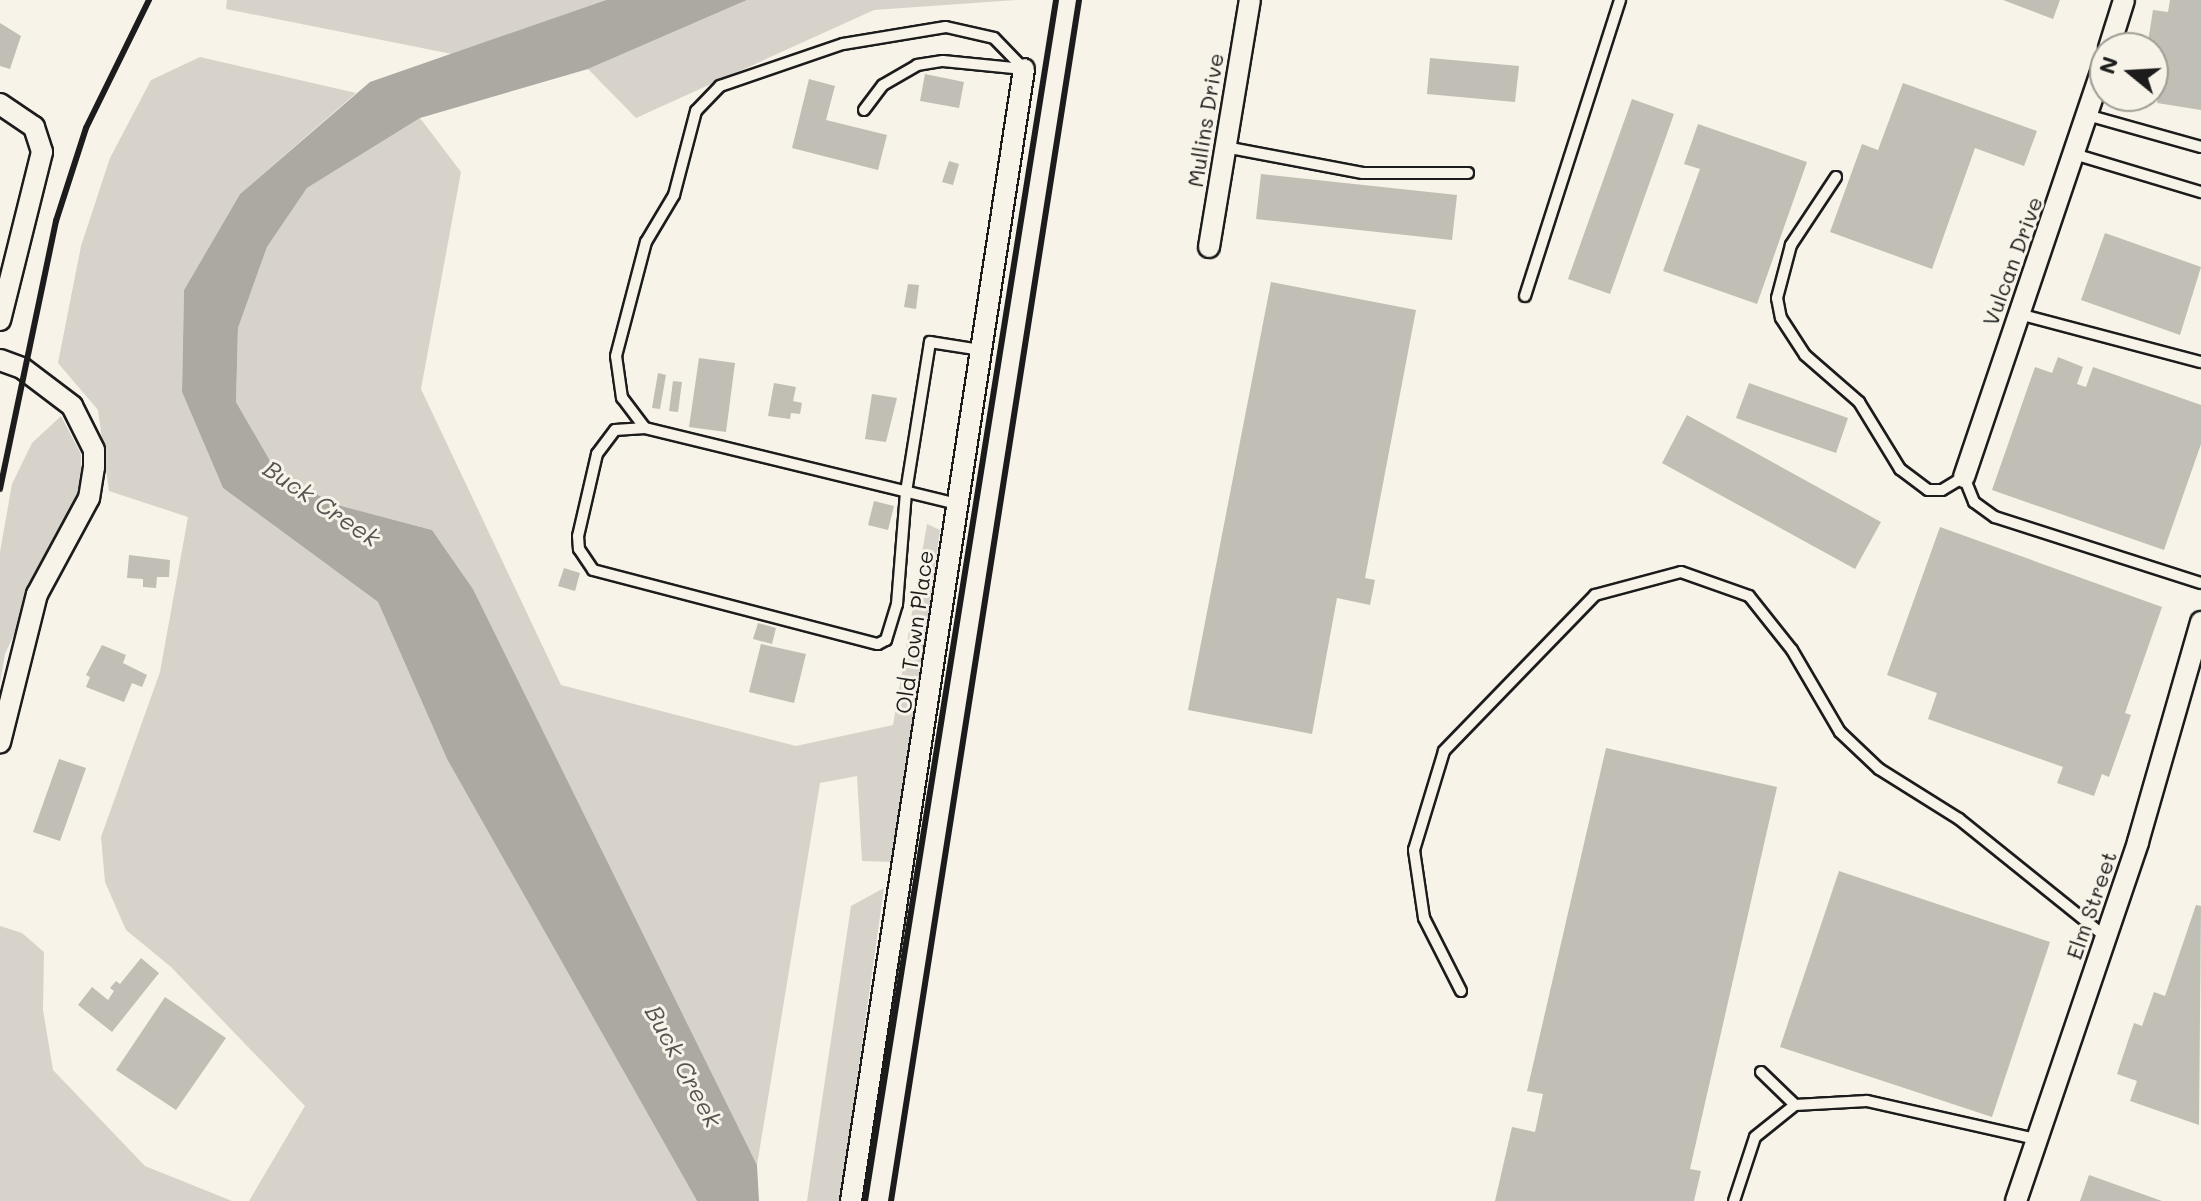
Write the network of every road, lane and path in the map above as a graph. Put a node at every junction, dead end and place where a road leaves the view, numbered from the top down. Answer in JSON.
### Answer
{"nodes":[{"id":1,"x":1250,"y":0,"type":"edge"},
{"id":2,"x":1620,"y":0,"type":"edge"},
{"id":3,"x":2124,"y":0,"type":"edge"},
{"id":4,"x":2114,"y":32,"type":"edge"},
{"id":5,"x":1024,"y":69,"type":"junction"},
{"id":6,"x":0,"y":104,"type":"edge"},
{"id":7,"x":2089,"y":109,"type":"edge"},
{"id":8,"x":864,"y":110,"type":"dead end"},
{"id":9,"x":2087,"y":115,"type":"junction"},
{"id":10,"x":1225,"y":147,"type":"junction"},
{"id":11,"x":2201,"y":147,"type":"edge"},
{"id":12,"x":2074,"y":154,"type":"junction"},
{"id":13,"x":1468,"y":173,"type":"dead end"},
{"id":14,"x":1836,"y":177,"type":"dead end"},
{"id":15,"x":2201,"y":192,"type":"edge"},
{"id":16,"x":1209,"y":247,"type":"dead end"},
{"id":17,"x":1525,"y":296,"type":"dead end"},
{"id":18,"x":2019,"y":314,"type":"junction"},
{"id":19,"x":0,"y":320,"type":"edge"},
{"id":20,"x":981,"y":350,"type":"junction"},
{"id":21,"x":0,"y":360,"type":"edge"},
{"id":22,"x":2201,"y":362,"type":"edge"},
{"id":23,"x":645,"y":428,"type":"junction"},
{"id":24,"x":1964,"y":477,"type":"junction"},
{"id":25,"x":906,"y":492,"type":"junction"},
{"id":26,"x":957,"y":504,"type":"junction"},
{"id":27,"x":2201,"y":583,"type":"edge"},
{"id":28,"x":2201,"y":622,"type":"edge"},
{"id":29,"x":0,"y":742,"type":"edge"},
{"id":30,"x":2106,"y":937,"type":"junction"},
{"id":31,"x":1461,"y":991,"type":"dead end"},
{"id":32,"x":1761,"y":1072,"type":"dead end"},
{"id":33,"x":1795,"y":1105,"type":"junction"},
{"id":34,"x":2036,"y":1139,"type":"junction"},
{"id":35,"x":851,"y":1201,"type":"edge"},
{"id":36,"x":1734,"y":1201,"type":"edge"},
{"id":37,"x":2016,"y":1201,"type":"edge"}],
"edges":[{"from":1,"to":10,"type":"street","name":"Mullins Drive"},
{"from":2,"to":17,"type":"lane"},
{"from":3,"to":4,"type":"street"},
{"from":5,"to":8,"type":"lane"},
{"from":5,"to":20,"type":"street","name":"Old Town Place"},
{"from":5,"to":23,"type":"lane"},
{"from":6,"to":19,"type":"street"},
{"from":7,"to":9,"type":"street","name":"Vulcan Drive"},
{"from":9,"to":11,"type":"lane"},
{"from":9,"to":12,"type":"street","name":"Vulcan Drive"},
{"from":10,"to":13,"type":"lane"},
{"from":10,"to":16,"type":"street","name":"Mullins Drive"},
{"from":12,"to":15,"type":"lane"},
{"from":12,"to":18,"type":"street","name":"Vulcan Drive"},
{"from":14,"to":24,"type":"lane"},
{"from":18,"to":22,"type":"lane"},
{"from":18,"to":24,"type":"street","name":"Vulcan Drive"},
{"from":20,"to":25,"type":"lane"},
{"from":20,"to":26,"type":"street","name":"Old Town Place"},
{"from":21,"to":29,"type":"street"},
{"from":23,"to":25,"type":"lane"},
{"from":23,"to":25,"type":"lane"},
{"from":24,"to":27,"type":"lane"},
{"from":25,"to":26,"type":"lane"},
{"from":26,"to":35,"type":"street","name":"Old Town Place"},
{"from":28,"to":30,"type":"street","name":"Elm Street"},
{"from":30,"to":31,"type":"lane"},
{"from":30,"to":34,"type":"street","name":"Elm Street"},
{"from":32,"to":33,"type":"lane"},
{"from":33,"to":34,"type":"lane"},
{"from":33,"to":36,"type":"lane"},
{"from":34,"to":37,"type":"street","name":"Elm Street"}]}
